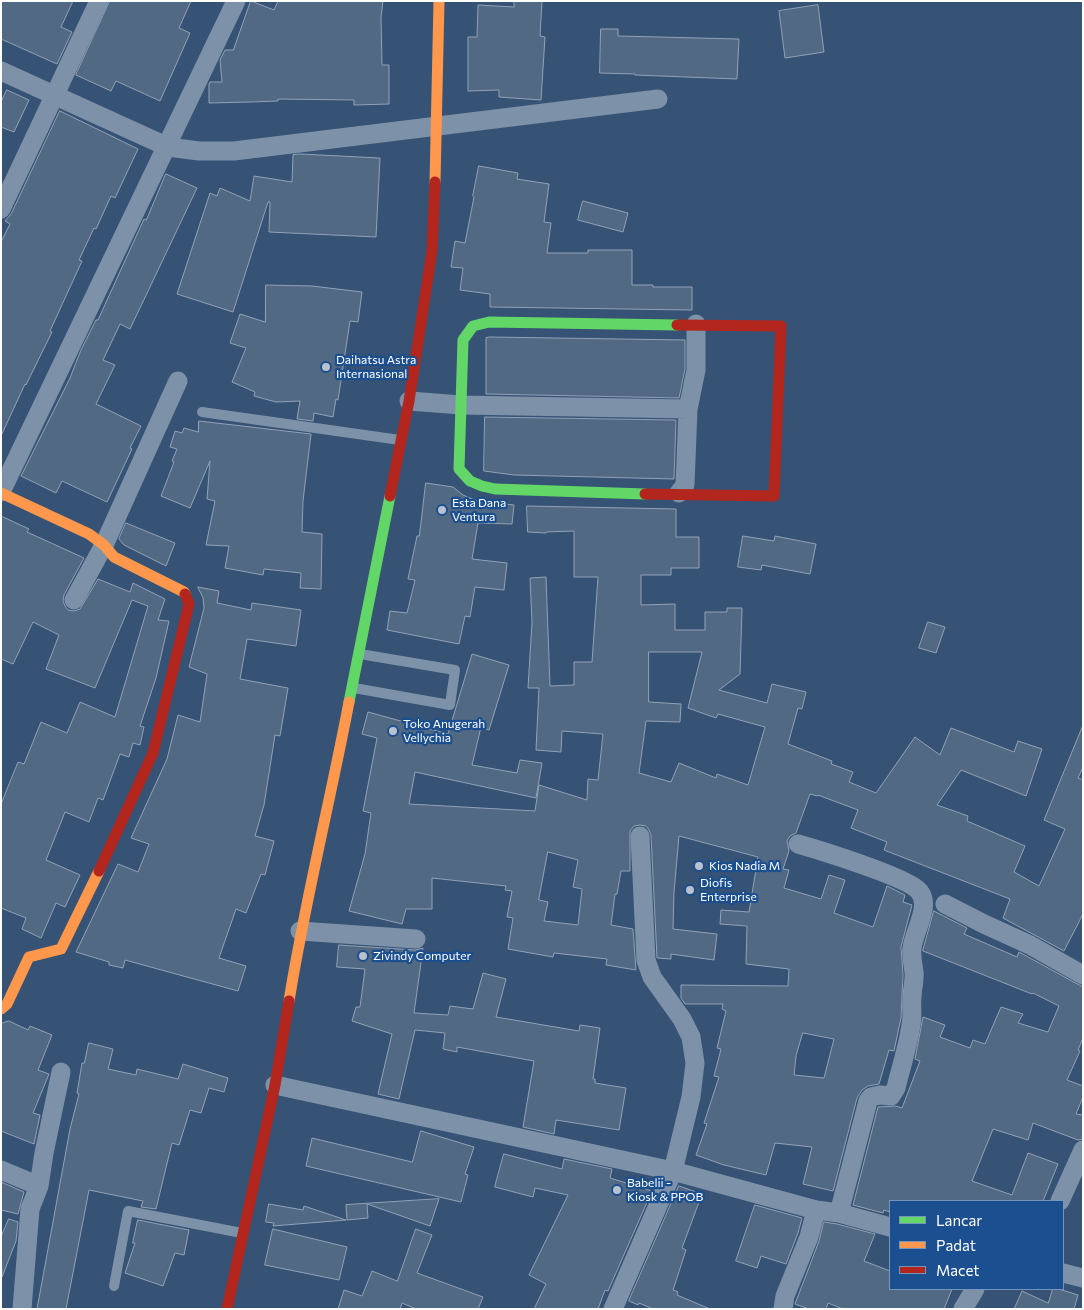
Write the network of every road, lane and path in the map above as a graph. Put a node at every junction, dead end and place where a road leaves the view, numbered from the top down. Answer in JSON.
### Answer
{"nodes":[{"id":1,"x":99,"y":1,"type":"edge"},
{"id":2,"x":236,"y":1,"type":"edge"},
{"id":3,"x":439,"y":1,"type":"edge"},
{"id":4,"x":1,"y":70,"type":"edge"},
{"id":5,"x":54,"y":95,"type":"junction"},
{"id":6,"x":658,"y":99,"type":"dead end"},
{"id":7,"x":437,"y":126,"type":"junction"},
{"id":8,"x":168,"y":147,"type":"junction"},
{"id":9,"x":1,"y":209,"type":"edge"},
{"id":10,"x":696,"y":324,"type":"junction"},
{"id":11,"x":178,"y":380,"type":"dead end"},
{"id":12,"x":409,"y":401,"type":"junction"},
{"id":13,"x":461,"y":405,"type":"junction"},
{"id":14,"x":688,"y":409,"type":"junction"},
{"id":15,"x":202,"y":412,"type":"dead end"},
{"id":16,"x":401,"y":440,"type":"junction"},
{"id":17,"x":1,"y":492,"type":"edge"},
{"id":18,"x":679,"y":493,"type":"junction"},
{"id":19,"x":104,"y":545,"type":"junction"},
{"id":20,"x":74,"y":600,"type":"dead end"},
{"id":21,"x":358,"y":654,"type":"junction"},
{"id":22,"x":352,"y":688,"type":"junction"},
{"id":23,"x":640,"y":836,"type":"dead end"},
{"id":24,"x":798,"y":844,"type":"dead end"},
{"id":25,"x":945,"y":904,"type":"dead end"},
{"id":26,"x":300,"y":931,"type":"junction"},
{"id":27,"x":416,"y":939,"type":"dead end"},
{"id":28,"x":1083,"y":974,"type":"edge"},
{"id":29,"x":1,"y":1009,"type":"edge"},
{"id":30,"x":61,"y":1072,"type":"dead end"},
{"id":31,"x":274,"y":1085,"type":"junction"},
{"id":32,"x":1083,"y":1150,"type":"edge"},
{"id":33,"x":1,"y":1170,"type":"edge"},
{"id":34,"x":673,"y":1171,"type":"junction"},
{"id":35,"x":39,"y":1186,"type":"junction"},
{"id":36,"x":1060,"y":1200,"type":"edge"},
{"id":37,"x":816,"y":1210,"type":"junction"},
{"id":38,"x":839,"y":1213,"type":"junction"},
{"id":39,"x":889,"y":1227,"type":"edge"},
{"id":40,"x":243,"y":1234,"type":"junction"},
{"id":41,"x":1064,"y":1273,"type":"edge"},
{"id":42,"x":1083,"y":1278,"type":"edge"},
{"id":43,"x":114,"y":1286,"type":"dead end"},
{"id":44,"x":974,"y":1290,"type":"edge"},
{"id":45,"x":22,"y":1309,"type":"edge"},
{"id":46,"x":227,"y":1309,"type":"edge"},
{"id":47,"x":613,"y":1309,"type":"edge"},
{"id":48,"x":783,"y":1309,"type":"edge"},
{"id":49,"x":963,"y":1309,"type":"edge"}],
"edges":[{"from":1,"to":5,"type":"street"},
{"from":2,"to":8,"type":"street"},
{"from":3,"to":7,"type":"main road"},
{"from":4,"to":5,"type":"street"},
{"from":5,"to":8,"type":"street"},
{"from":5,"to":9,"type":"street"},
{"from":6,"to":7,"type":"street"},
{"from":7,"to":8,"type":"street"},
{"from":7,"to":12,"type":"main road"},
{"from":8,"to":17,"type":"street"},
{"from":10,"to":13,"type":"main road"},
{"from":10,"to":14,"type":"street"},
{"from":10,"to":18,"type":"main road"},
{"from":11,"to":19,"type":"street"},
{"from":12,"to":13,"type":"street"},
{"from":12,"to":16,"type":"main road"},
{"from":13,"to":14,"type":"street"},
{"from":13,"to":18,"type":"main road"},
{"from":14,"to":18,"type":"street"},
{"from":15,"to":16,"type":"lane"},
{"from":16,"to":21,"type":"main road"},
{"from":17,"to":19,"type":"main road"},
{"from":19,"to":20,"type":"street"},
{"from":19,"to":29,"type":"main road"},
{"from":21,"to":22,"type":"main road"},
{"from":21,"to":22,"type":"lane"},
{"from":22,"to":26,"type":"main road"},
{"from":23,"to":34,"type":"street"},
{"from":24,"to":38,"type":"street"},
{"from":25,"to":28,"type":"street"},
{"from":26,"to":27,"type":"street"},
{"from":26,"to":31,"type":"main road"},
{"from":30,"to":35,"type":"street"},
{"from":31,"to":34,"type":"street"},
{"from":31,"to":40,"type":"main road"},
{"from":32,"to":36,"type":"street"},
{"from":33,"to":35,"type":"street"},
{"from":34,"to":37,"type":"street"},
{"from":34,"to":47,"type":"street"},
{"from":35,"to":45,"type":"street"},
{"from":37,"to":38,"type":"street"},
{"from":37,"to":48,"type":"street"},
{"from":38,"to":39,"type":"street"},
{"from":40,"to":43,"type":"lane"},
{"from":40,"to":46,"type":"main road"},
{"from":41,"to":42,"type":"street"},
{"from":44,"to":49,"type":"street"}]}
